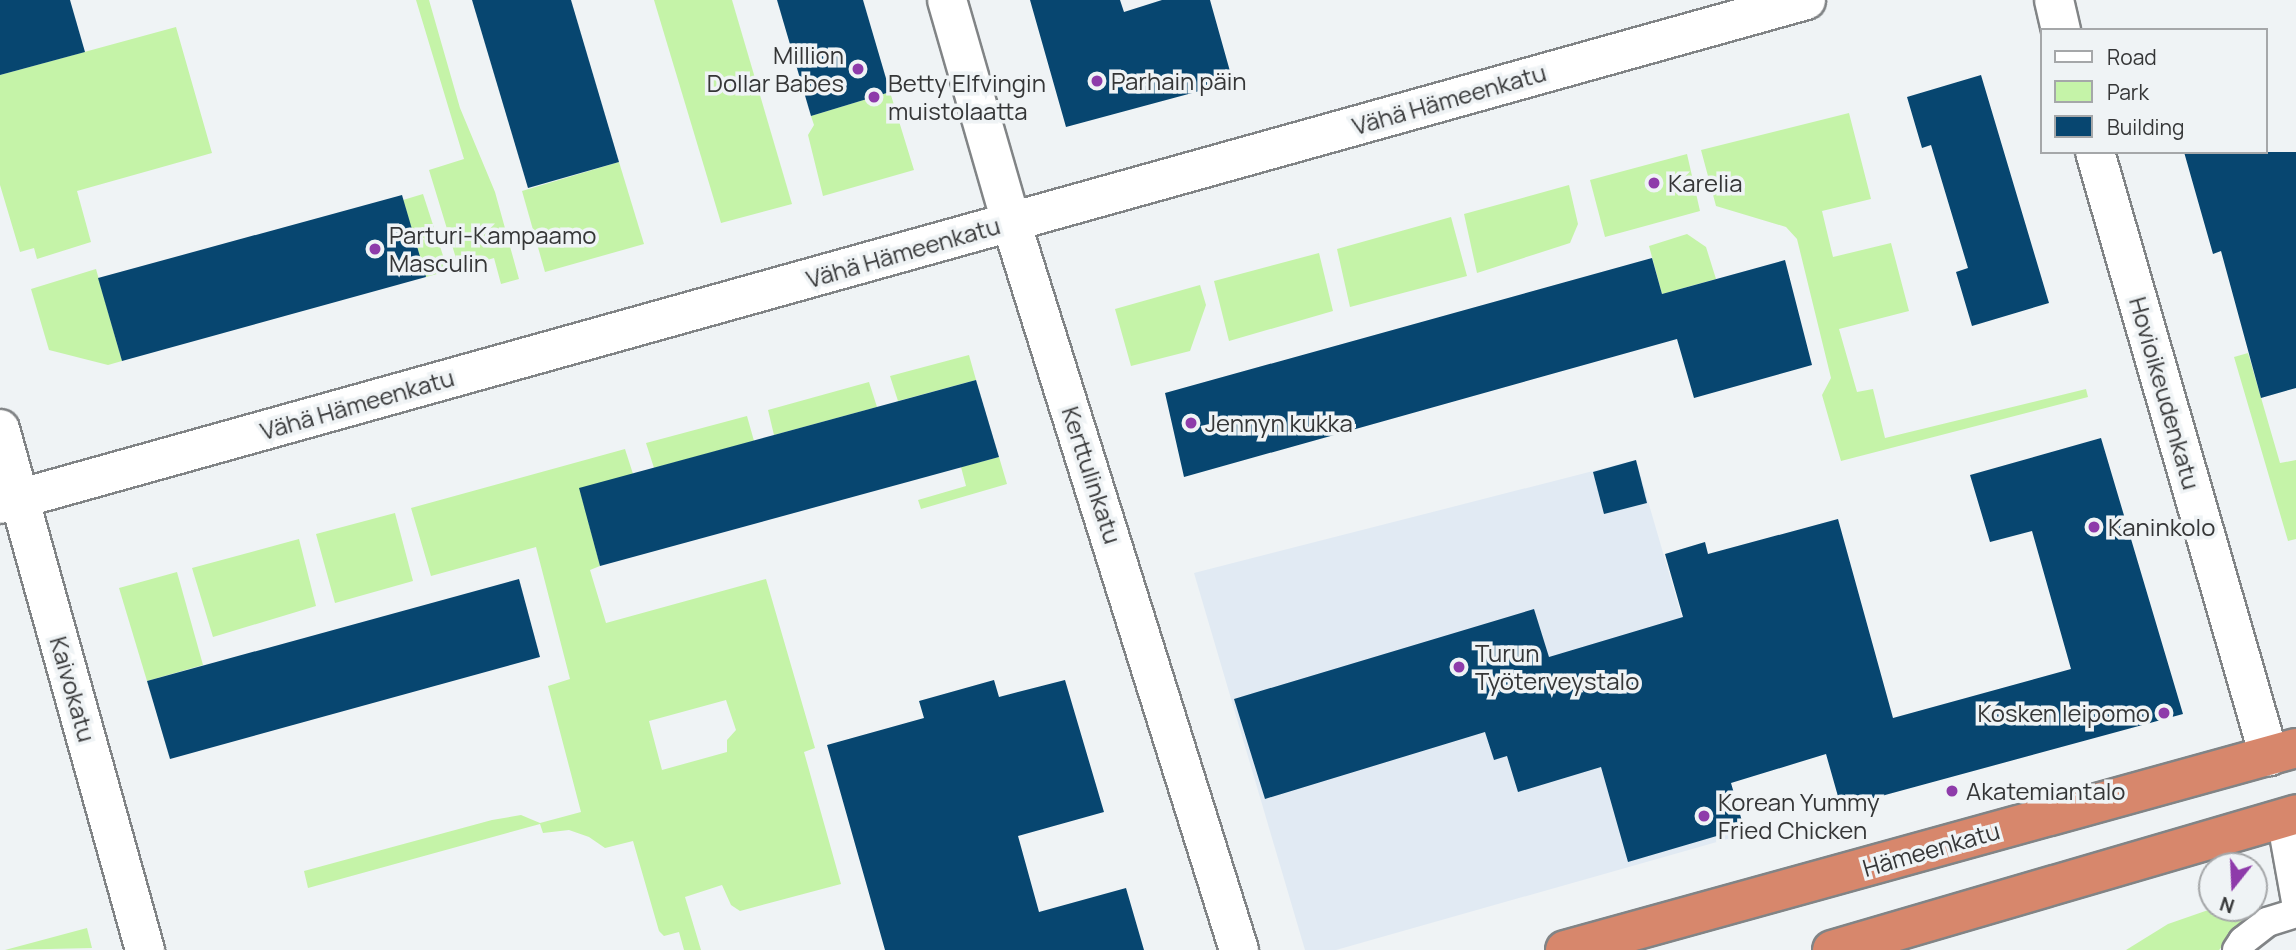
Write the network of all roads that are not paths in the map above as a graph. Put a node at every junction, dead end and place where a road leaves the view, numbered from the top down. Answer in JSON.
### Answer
{"nodes":[{"id":1,"x":947,"y":0,"type":"edge"},
{"id":2,"x":1806,"y":0,"type":"edge"},
{"id":3,"x":2054,"y":0,"type":"edge"},
{"id":4,"x":2061,"y":28,"type":"edge"},
{"id":5,"x":2096,"y":154,"type":"edge"},
{"id":6,"x":1011,"y":222,"type":"junction"},
{"id":7,"x":0,"y":429,"type":"edge"},
{"id":8,"x":10,"y":501,"type":"edge"},
{"id":9,"x":2283,"y":752,"type":"edge"},
{"id":10,"x":2288,"y":816,"type":"edge"},
{"id":11,"x":2296,"y":901,"type":"edge"},
{"id":12,"x":2296,"y":913,"type":"edge"},
{"id":13,"x":145,"y":950,"type":"edge"},
{"id":14,"x":1239,"y":950,"type":"edge"},
{"id":15,"x":1565,"y":950,"type":"edge"},
{"id":16,"x":1832,"y":950,"type":"edge"},
{"id":17,"x":2237,"y":950,"type":"edge"}],
"edges":[{"from":1,"to":6,"type":"street","name":"Kerttulinkatu"},
{"from":2,"to":6,"type":"street","name":"Vähä Hämeenkatu"},
{"from":3,"to":4,"type":"street"},
{"from":5,"to":9,"type":"street","name":"Hovioikeudenkatu"},
{"from":6,"to":8,"type":"street","name":"Vähä Hämeenkatu"},
{"from":6,"to":14,"type":"street","name":"Kerttulinkatu"},
{"from":7,"to":8,"type":"street","name":"Kaivokatu"},
{"from":8,"to":13,"type":"street","name":"Kaivokatu"},
{"from":9,"to":15,"type":"highway","name":"Hämeenkatu"},
{"from":10,"to":11,"type":"lane"},
{"from":10,"to":16,"type":"highway"},
{"from":12,"to":17,"type":"lane"}]}
